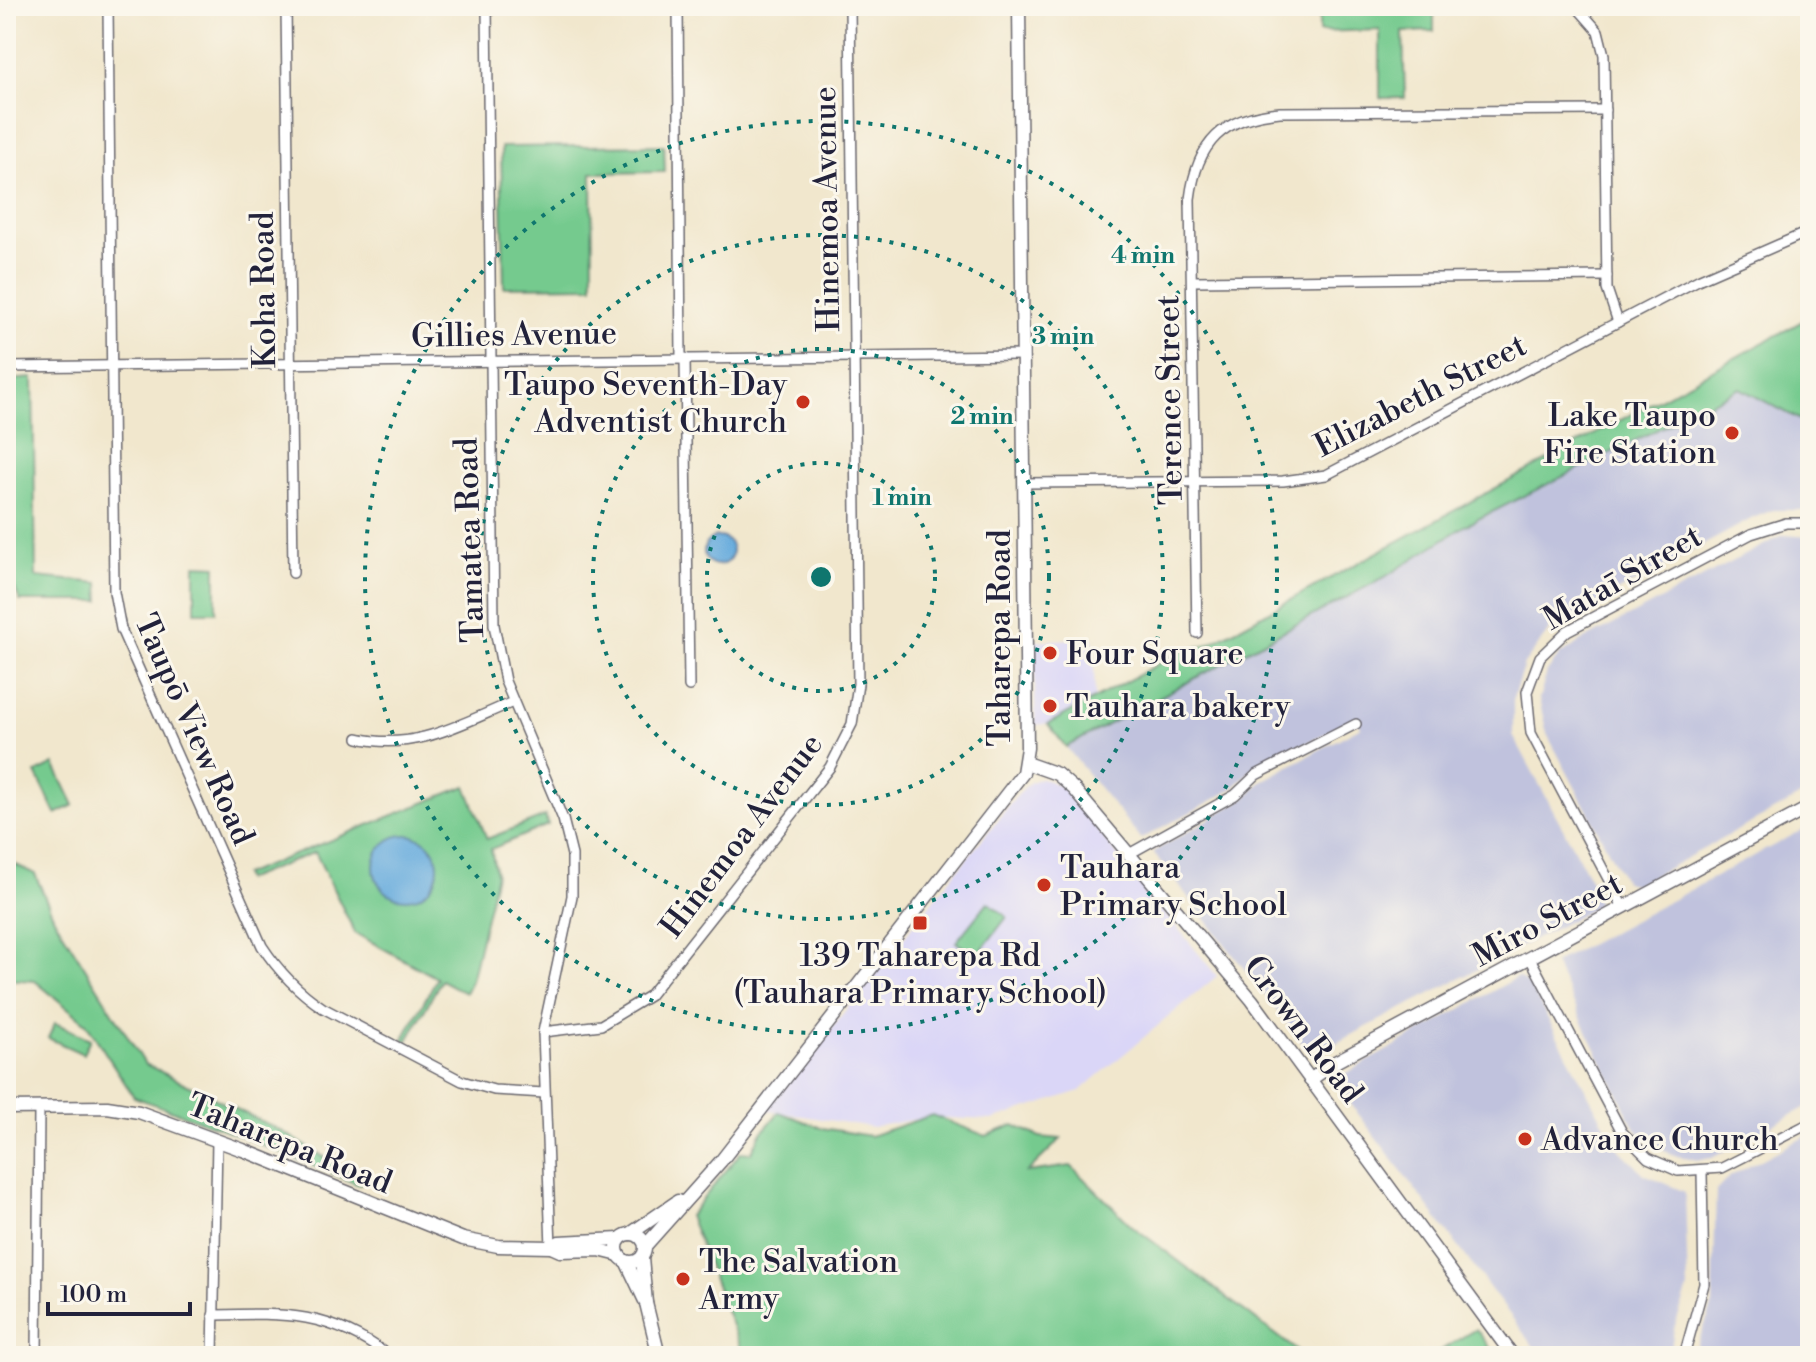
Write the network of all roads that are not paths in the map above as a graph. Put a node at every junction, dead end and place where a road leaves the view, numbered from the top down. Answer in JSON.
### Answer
{"nodes":[{"id":1,"x":108,"y":6,"type":"edge"},
{"id":2,"x":286,"y":6,"type":"edge"},
{"id":3,"x":487,"y":6,"type":"edge"},
{"id":4,"x":678,"y":6,"type":"edge"},
{"id":5,"x":850,"y":6,"type":"edge"},
{"id":6,"x":1019,"y":6,"type":"edge"},
{"id":7,"x":1576,"y":6,"type":"edge"},
{"id":8,"x":1605,"y":110,"type":"junction"},
{"id":9,"x":1810,"y":231,"type":"edge"},
{"id":10,"x":1607,"y":276,"type":"junction"},
{"id":11,"x":1194,"y":281,"type":"junction"},
{"id":12,"x":1618,"y":322,"type":"junction"},
{"id":13,"x":1023,"y":355,"type":"junction"},
{"id":14,"x":853,"y":356,"type":"junction"},
{"id":15,"x":683,"y":358,"type":"junction"},
{"id":16,"x":491,"y":360,"type":"junction"},
{"id":17,"x":290,"y":362,"type":"junction"},
{"id":18,"x":112,"y":364,"type":"junction"},
{"id":19,"x":6,"y":367,"type":"edge"},
{"id":20,"x":1196,"y":481,"type":"junction"},
{"id":21,"x":1024,"y":483,"type":"junction"},
{"id":22,"x":1810,"y":523,"type":"edge"},
{"id":23,"x":293,"y":573,"type":"dead end"},
{"id":24,"x":1197,"y":633,"type":"dead end"},
{"id":25,"x":689,"y":686,"type":"dead end"},
{"id":26,"x":513,"y":702,"type":"junction"},
{"id":27,"x":1356,"y":724,"type":"dead end"},
{"id":28,"x":358,"y":738,"type":"dead end"},
{"id":29,"x":1026,"y":763,"type":"junction"},
{"id":30,"x":1810,"y":807,"type":"edge"},
{"id":31,"x":1129,"y":854,"type":"junction"},
{"id":32,"x":1623,"y":907,"type":"junction"},
{"id":33,"x":1530,"y":958,"type":"junction"},
{"id":34,"x":543,"y":1032,"type":"junction"},
{"id":35,"x":1310,"y":1080,"type":"junction"},
{"id":36,"x":544,"y":1093,"type":"junction"},
{"id":37,"x":6,"y":1108,"type":"edge"},
{"id":38,"x":39,"y":1108,"type":"junction"},
{"id":39,"x":1810,"y":1123,"type":"edge"},
{"id":40,"x":217,"y":1140,"type":"junction"},
{"id":41,"x":1702,"y":1172,"type":"junction"},
{"id":42,"x":685,"y":1198,"type":"junction"},
{"id":43,"x":625,"y":1237,"type":"junction"},
{"id":44,"x":551,"y":1247,"type":"junction"},
{"id":45,"x":644,"y":1252,"type":"junction"},
{"id":46,"x":622,"y":1258,"type":"junction"},
{"id":47,"x":646,"y":1303,"type":"junction"},
{"id":48,"x":213,"y":1315,"type":"junction"},
{"id":49,"x":37,"y":1356,"type":"edge"},
{"id":50,"x":213,"y":1356,"type":"edge"},
{"id":51,"x":389,"y":1356,"type":"edge"},
{"id":52,"x":659,"y":1356,"type":"edge"},
{"id":53,"x":1513,"y":1356,"type":"edge"},
{"id":54,"x":1684,"y":1356,"type":"edge"}],
"edges":[{"from":1,"to":18,"type":"street","name":"Taupō View Road"},
{"from":2,"to":17,"type":"street","name":"Koha Road"},
{"from":3,"to":16,"type":"street","name":"Tamatea Road"},
{"from":4,"to":15,"type":"street"},
{"from":5,"to":14,"type":"street","name":"Hinemoa Avenue"},
{"from":6,"to":13,"type":"street","name":"Taharepa Road"},
{"from":7,"to":8,"type":"street"},
{"from":8,"to":10,"type":"street"},
{"from":8,"to":11,"type":"street","name":"Terence Street"},
{"from":9,"to":12,"type":"street","name":"Elizabeth Street"},
{"from":10,"to":11,"type":"street"},
{"from":10,"to":12,"type":"street"},
{"from":11,"to":20,"type":"street","name":"Terence Street"},
{"from":12,"to":20,"type":"street","name":"Elizabeth Street"},
{"from":13,"to":14,"type":"street","name":"Gillies Avenue"},
{"from":13,"to":21,"type":"street","name":"Taharepa Road"},
{"from":14,"to":15,"type":"street","name":"Gillies Avenue"},
{"from":14,"to":34,"type":"street","name":"Hinemoa Avenue"},
{"from":15,"to":16,"type":"street","name":"Gillies Avenue"},
{"from":15,"to":25,"type":"street"},
{"from":16,"to":17,"type":"street","name":"Gillies Avenue"},
{"from":16,"to":26,"type":"street","name":"Tamatea Road"},
{"from":17,"to":18,"type":"street","name":"Gillies Avenue"},
{"from":17,"to":23,"type":"street","name":"Koha Road"},
{"from":18,"to":19,"type":"street","name":"Gillies Avenue"},
{"from":18,"to":36,"type":"street","name":"Taupō View Road"},
{"from":20,"to":21,"type":"street","name":"Elizabeth Street"},
{"from":20,"to":24,"type":"street","name":"Terence Street"},
{"from":21,"to":29,"type":"street","name":"Taharepa Road"},
{"from":22,"to":32,"type":"street","name":"Mataī Street"},
{"from":26,"to":28,"type":"street"},
{"from":26,"to":34,"type":"street","name":"Tamatea Road"},
{"from":27,"to":31,"type":"street"},
{"from":29,"to":31,"type":"street","name":"Crown Road"},
{"from":29,"to":42,"type":"street","name":"Taharepa Road"},
{"from":30,"to":32,"type":"street","name":"Miro Street"},
{"from":31,"to":35,"type":"street","name":"Crown Road"},
{"from":32,"to":33,"type":"street","name":"Miro Street"},
{"from":33,"to":35,"type":"street","name":"Miro Street"},
{"from":33,"to":41,"type":"street"},
{"from":34,"to":36,"type":"street","name":"Tamatea Road"},
{"from":35,"to":53,"type":"street","name":"Crown Road"},
{"from":36,"to":44,"type":"street","name":"Tamatea Road"},
{"from":37,"to":38,"type":"street","name":"Taharepa Road"},
{"from":38,"to":40,"type":"street","name":"Taharepa Road"},
{"from":38,"to":49,"type":"street"},
{"from":39,"to":41,"type":"street"},
{"from":40,"to":44,"type":"street","name":"Taharepa Road"},
{"from":40,"to":48,"type":"street"},
{"from":41,"to":54,"type":"street"},
{"from":42,"to":43,"type":"street","name":"Taharepa Road"},
{"from":42,"to":45,"type":"street","name":"Taharepa Road"},
{"from":43,"to":44,"type":"street","name":"Taharepa Road"},
{"from":43,"to":45,"type":"street"},
{"from":43,"to":46,"type":"street"},
{"from":44,"to":46,"type":"street","name":"Taharepa Road"},
{"from":45,"to":46,"type":"street","name":"Taharepa Road"},
{"from":45,"to":47,"type":"street"},
{"from":46,"to":47,"type":"street"},
{"from":47,"to":52,"type":"street"},
{"from":48,"to":50,"type":"street"},
{"from":48,"to":51,"type":"street"}]}
